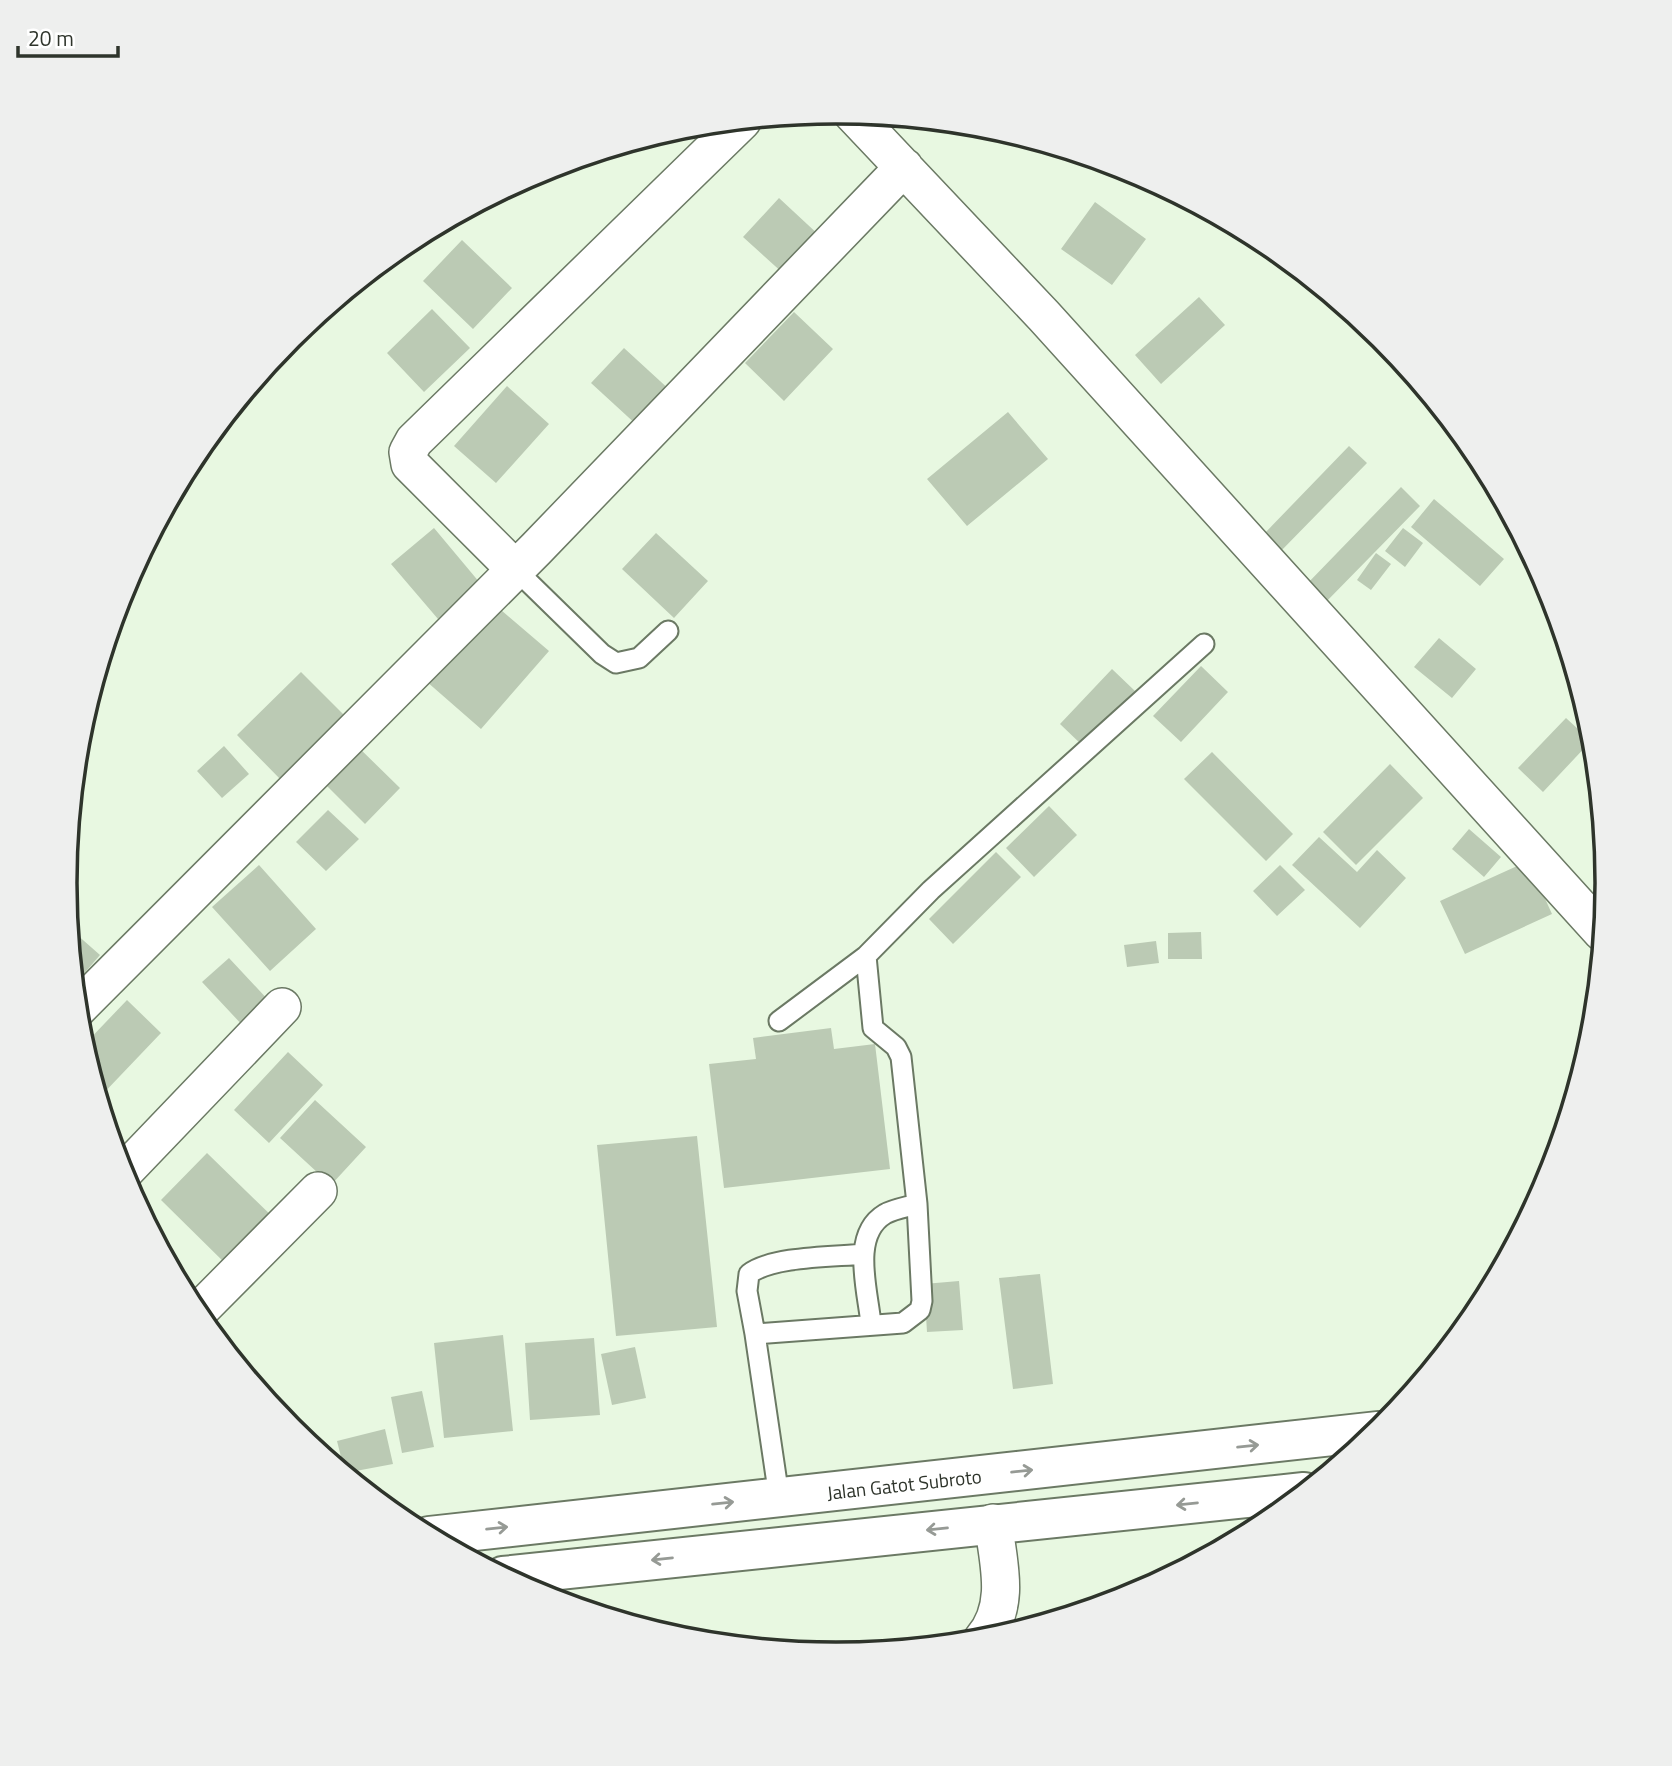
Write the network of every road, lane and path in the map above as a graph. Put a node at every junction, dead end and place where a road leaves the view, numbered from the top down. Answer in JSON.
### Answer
{"nodes":[{"id":1,"x":864,"y":125,"type":"edge"},
{"id":2,"x":732,"y":131,"type":"edge"},
{"id":3,"x":904,"y":167,"type":"junction"},
{"id":4,"x":515,"y":569,"type":"junction"},
{"id":5,"x":668,"y":631,"type":"dead end"},
{"id":6,"x":1204,"y":644,"type":"dead end"},
{"id":7,"x":1593,"y":923,"type":"edge"},
{"id":8,"x":866,"y":956,"type":"junction"},
{"id":9,"x":86,"y":1000,"type":"edge"},
{"id":10,"x":282,"y":1007,"type":"dead end"},
{"id":11,"x":779,"y":1021,"type":"dead end"},
{"id":12,"x":132,"y":1164,"type":"edge"},
{"id":13,"x":318,"y":1191,"type":"dead end"},
{"id":14,"x":917,"y":1204,"type":"junction"},
{"id":15,"x":864,"y":1254,"type":"junction"},
{"id":16,"x":205,"y":1305,"type":"edge"},
{"id":17,"x":871,"y":1324,"type":"junction"},
{"id":18,"x":755,"y":1334,"type":"junction"},
{"id":19,"x":1359,"y":1433,"type":"edge"},
{"id":20,"x":1285,"y":1495,"type":"edge"},
{"id":21,"x":779,"y":1497,"type":"junction"},
{"id":22,"x":995,"y":1533,"type":"junction"},
{"id":23,"x":446,"y":1534,"type":"edge"},
{"id":24,"x":523,"y":1574,"type":"edge"},
{"id":25,"x":995,"y":1624,"type":"edge"}],
"edges":[{"from":1,"to":3,"type":"street"},
{"from":2,"to":4,"type":"street"},
{"from":3,"to":4,"type":"street"},
{"from":3,"to":7,"type":"street"},
{"from":4,"to":5,"type":"lane"},
{"from":4,"to":9,"type":"street"},
{"from":6,"to":8,"type":"lane"},
{"from":8,"to":11,"type":"lane"},
{"from":8,"to":14,"type":"lane"},
{"from":10,"to":12,"type":"street"},
{"from":13,"to":16,"type":"street"},
{"from":14,"to":15,"type":"lane"},
{"from":14,"to":17,"type":"lane"},
{"from":15,"to":17,"type":"lane"},
{"from":15,"to":18,"type":"lane"},
{"from":17,"to":18,"type":"lane"},
{"from":18,"to":21,"type":"lane"},
{"from":21,"to":19,"type":"street","name":"Jalan Gatot Subroto","one_way":true},
{"from":20,"to":22,"type":"street","one_way":true},
{"from":23,"to":21,"type":"street","name":"Jalan Gatot Subroto","one_way":true},
{"from":22,"to":24,"type":"street","one_way":true},
{"from":22,"to":25,"type":"street"}]}
